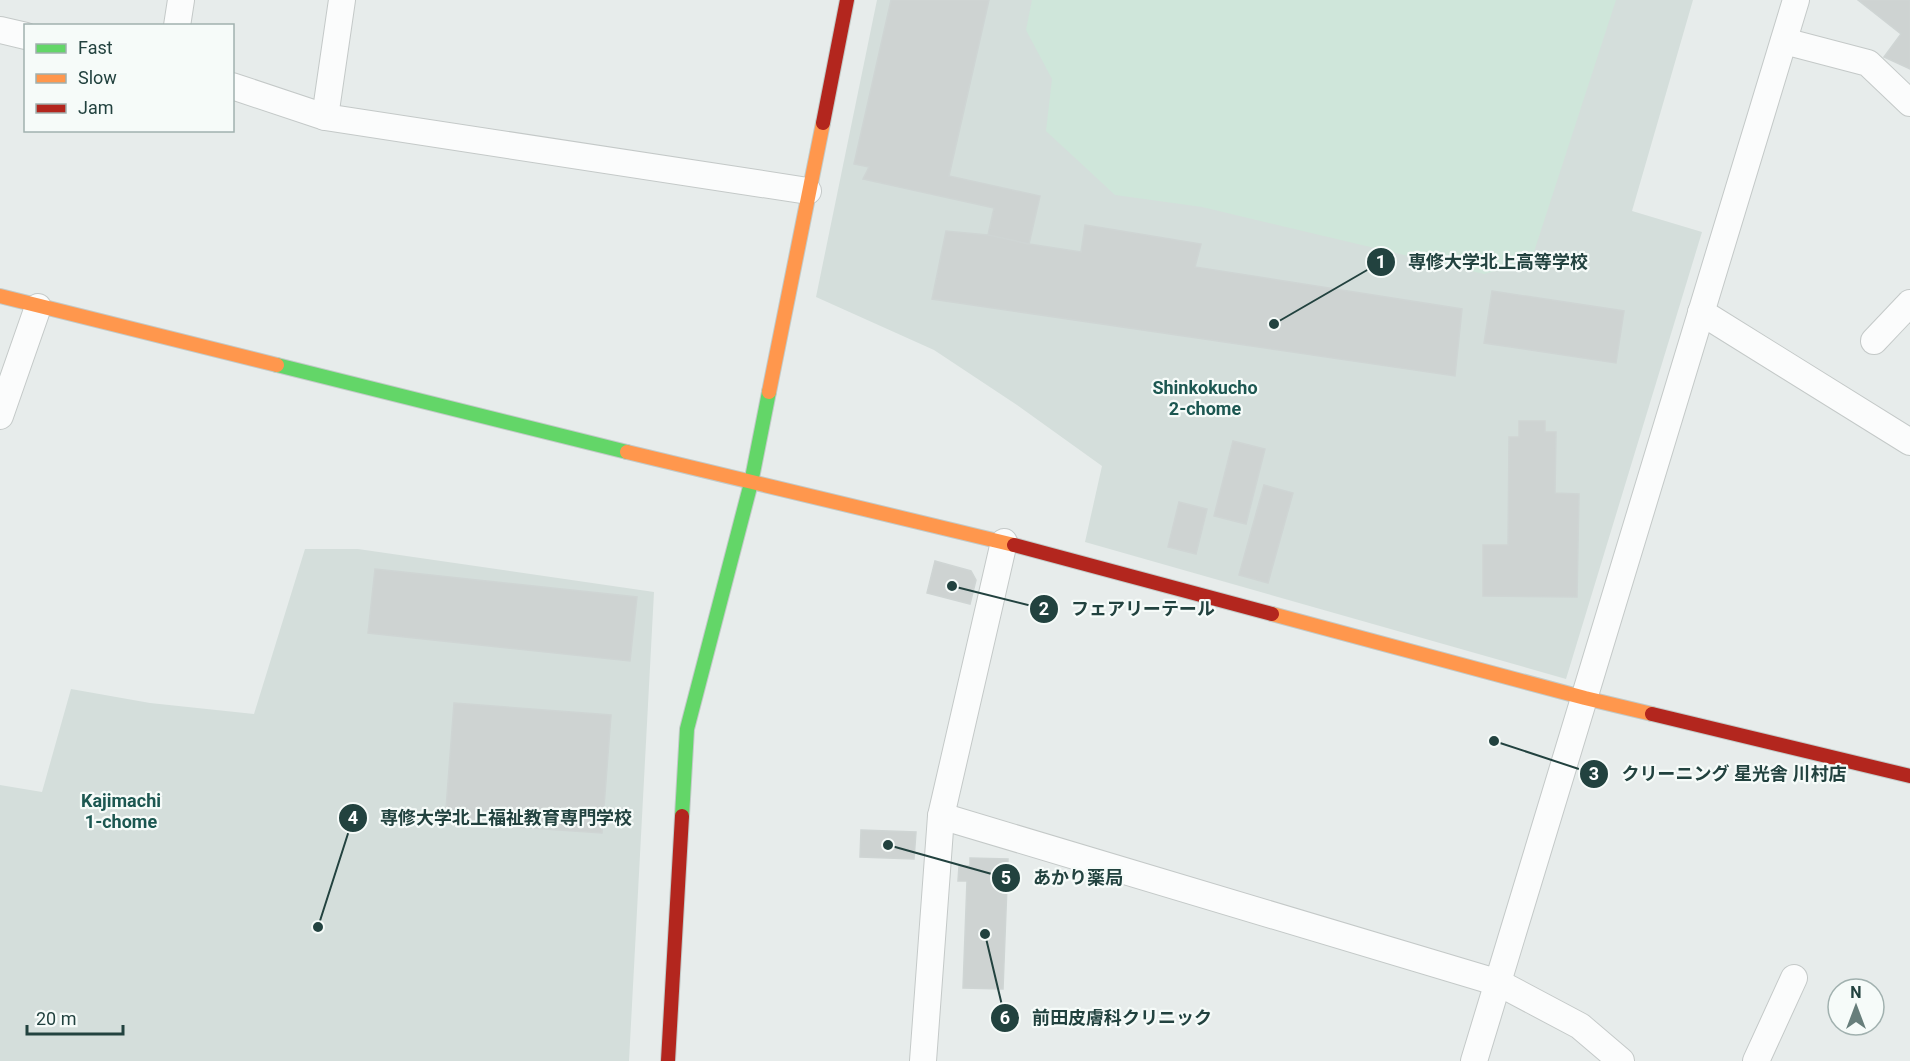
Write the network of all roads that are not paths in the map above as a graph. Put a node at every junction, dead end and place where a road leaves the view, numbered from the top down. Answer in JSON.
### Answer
{"nodes":[{"id":1,"x":181,"y":0,"type":"edge"},
{"id":2,"x":342,"y":0,"type":"edge"},
{"id":3,"x":846,"y":0,"type":"edge"},
{"id":4,"x":1796,"y":0,"type":"edge"},
{"id":5,"x":177,"y":24,"type":"edge"},
{"id":6,"x":0,"y":30,"type":"edge"},
{"id":7,"x":24,"y":36,"type":"edge"},
{"id":8,"x":1784,"y":41,"type":"junction"},
{"id":9,"x":234,"y":87,"type":"edge"},
{"id":10,"x":1910,"y":103,"type":"edge"},
{"id":11,"x":325,"y":117,"type":"junction"},
{"id":12,"x":808,"y":190,"type":"junction"},
{"id":13,"x":0,"y":296,"type":"edge"},
{"id":14,"x":1910,"y":303,"type":"edge"},
{"id":15,"x":38,"y":307,"type":"junction"},
{"id":16,"x":1701,"y":312,"type":"junction"},
{"id":17,"x":1874,"y":341,"type":"dead end"},
{"id":18,"x":0,"y":416,"type":"edge"},
{"id":19,"x":1910,"y":442,"type":"edge"},
{"id":20,"x":751,"y":483,"type":"junction"},
{"id":21,"x":1004,"y":542,"type":"junction"},
{"id":22,"x":1585,"y":698,"type":"junction"},
{"id":23,"x":1910,"y":776,"type":"edge"},
{"id":24,"x":941,"y":816,"type":"junction"},
{"id":25,"x":1794,"y":978,"type":"dead end"},
{"id":26,"x":1499,"y":983,"type":"junction"},
{"id":27,"x":669,"y":1061,"type":"edge"},
{"id":28,"x":923,"y":1061,"type":"edge"},
{"id":29,"x":1474,"y":1061,"type":"edge"},
{"id":30,"x":1621,"y":1061,"type":"edge"},
{"id":31,"x":1756,"y":1061,"type":"edge"}],
"edges":[{"from":1,"to":5,"type":"street"},
{"from":2,"to":11,"type":"street"},
{"from":3,"to":12,"type":"street"},
{"from":4,"to":8,"type":"street"},
{"from":6,"to":7,"type":"street"},
{"from":8,"to":10,"type":"street"},
{"from":8,"to":16,"type":"street"},
{"from":9,"to":11,"type":"street"},
{"from":11,"to":12,"type":"street"},
{"from":12,"to":20,"type":"street"},
{"from":13,"to":15,"type":"street"},
{"from":14,"to":17,"type":"street"},
{"from":15,"to":18,"type":"street"},
{"from":15,"to":20,"type":"street"},
{"from":16,"to":19,"type":"street"},
{"from":16,"to":22,"type":"street"},
{"from":20,"to":21,"type":"street"},
{"from":20,"to":27,"type":"street"},
{"from":21,"to":22,"type":"street"},
{"from":21,"to":24,"type":"street"},
{"from":22,"to":23,"type":"street"},
{"from":22,"to":26,"type":"street"},
{"from":24,"to":26,"type":"street"},
{"from":24,"to":28,"type":"street"},
{"from":25,"to":31,"type":"street"},
{"from":26,"to":29,"type":"street"},
{"from":26,"to":30,"type":"street"}]}
